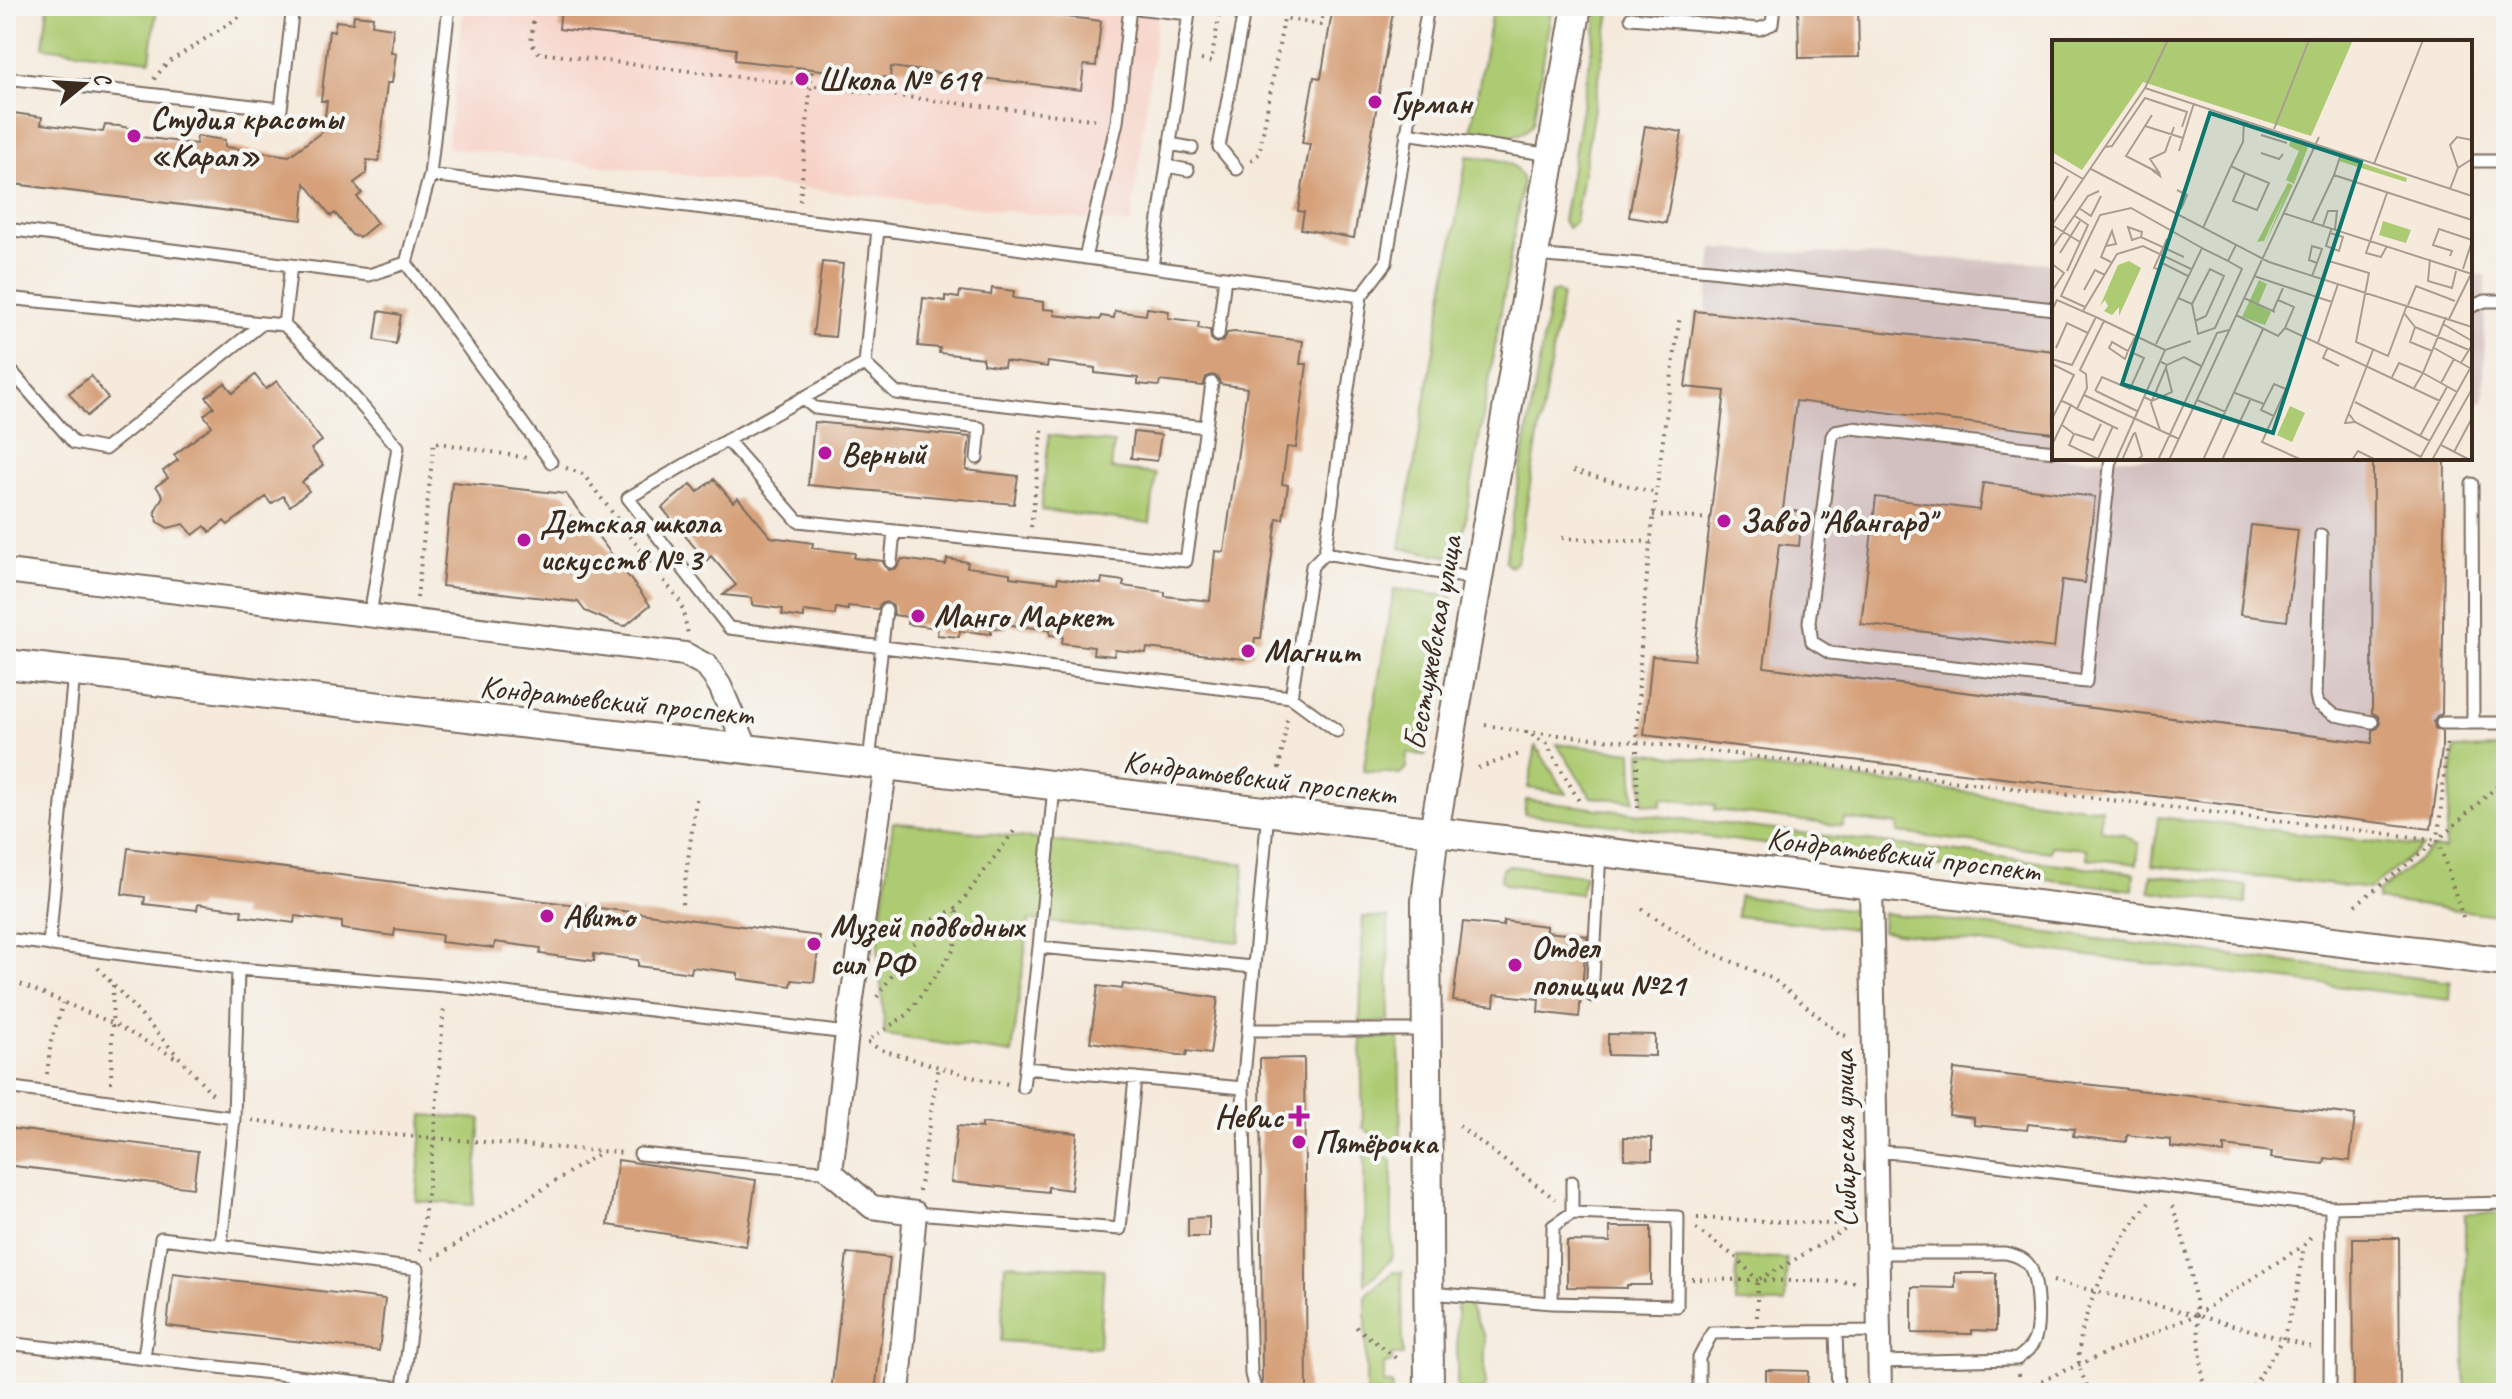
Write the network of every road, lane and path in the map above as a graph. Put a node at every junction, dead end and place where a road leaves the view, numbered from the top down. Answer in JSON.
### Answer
{"nodes":[{"id":1,"x":256,"y":6,"type":"edge"},
{"id":2,"x":293,"y":6,"type":"edge"},
{"id":3,"x":449,"y":6,"type":"edge"},
{"id":4,"x":535,"y":6,"type":"edge"},
{"id":5,"x":1221,"y":6,"type":"edge"},
{"id":6,"x":1245,"y":6,"type":"edge"},
{"id":7,"x":1324,"y":6,"type":"edge"},
{"id":8,"x":1428,"y":6,"type":"edge"},
{"id":9,"x":1577,"y":6,"type":"edge"},
{"id":10,"x":1774,"y":6,"type":"edge"},
{"id":11,"x":1124,"y":7,"type":"edge"},
{"id":12,"x":1189,"y":10,"type":"edge"},
{"id":13,"x":1631,"y":18,"type":"dead end"},
{"id":14,"x":1183,"y":56,"type":"junction"},
{"id":15,"x":812,"y":69,"type":"dead end"},
{"id":16,"x":6,"y":78,"type":"edge"},
{"id":17,"x":811,"y":85,"type":"junction"},
{"id":18,"x":142,"y":93,"type":"junction"},
{"id":19,"x":1117,"y":122,"type":"junction"},
{"id":20,"x":1406,"y":133,"type":"junction"},
{"id":21,"x":1170,"y":144,"type":"junction"},
{"id":22,"x":1192,"y":148,"type":"dead end"},
{"id":23,"x":1259,"y":154,"type":"dead end"},
{"id":24,"x":1551,"y":155,"type":"junction"},
{"id":25,"x":2472,"y":161,"type":"dead end"},
{"id":26,"x":2506,"y":161,"type":"edge"},
{"id":27,"x":1167,"y":166,"type":"junction"},
{"id":28,"x":1237,"y":169,"type":"dead end"},
{"id":29,"x":1188,"y":170,"type":"dead end"},
{"id":30,"x":430,"y":175,"type":"junction"},
{"id":31,"x":799,"y":220,"type":"junction"},
{"id":32,"x":6,"y":229,"type":"edge"},
{"id":33,"x":878,"y":229,"type":"junction"},
{"id":34,"x":1534,"y":255,"type":"junction"},
{"id":35,"x":1085,"y":258,"type":"junction"},
{"id":36,"x":406,"y":263,"type":"junction"},
{"id":37,"x":291,"y":265,"type":"junction"},
{"id":38,"x":1152,"y":267,"type":"junction"},
{"id":39,"x":1225,"y":277,"type":"junction"},
{"id":40,"x":1361,"y":296,"type":"junction"},
{"id":41,"x":6,"y":298,"type":"edge"},
{"id":42,"x":2506,"y":301,"type":"edge"},
{"id":43,"x":2472,"y":306,"type":"edge"},
{"id":44,"x":2052,"y":309,"type":"edge"},
{"id":45,"x":1680,"y":315,"type":"dead end"},
{"id":46,"x":263,"y":323,"type":"junction"},
{"id":47,"x":284,"y":325,"type":"junction"},
{"id":48,"x":1218,"y":335,"type":"dead end"},
{"id":49,"x":865,"y":364,"type":"junction"},
{"id":50,"x":6,"y":365,"type":"edge"},
{"id":51,"x":1212,"y":383,"type":"dead end"},
{"id":52,"x":802,"y":398,"type":"junction"},
{"id":53,"x":1045,"y":410,"type":"junction"},
{"id":54,"x":1206,"y":427,"type":"junction"},
{"id":55,"x":727,"y":440,"type":"junction"},
{"id":56,"x":2052,"y":451,"type":"edge"},
{"id":57,"x":977,"y":458,"type":"dead end"},
{"id":58,"x":2111,"y":460,"type":"edge"},
{"id":59,"x":551,"y":462,"type":"junction"},
{"id":60,"x":1573,"y":471,"type":"dead end"},
{"id":61,"x":2472,"y":484,"type":"dead end"},
{"id":62,"x":1656,"y":493,"type":"junction"},
{"id":63,"x":1653,"y":515,"type":"junction"},
{"id":64,"x":1710,"y":519,"type":"dead end"},
{"id":65,"x":894,"y":531,"type":"junction"},
{"id":66,"x":2321,"y":535,"type":"dead end"},
{"id":67,"x":1562,"y":538,"type":"dead end"},
{"id":68,"x":1651,"y":542,"type":"junction"},
{"id":69,"x":1029,"y":545,"type":"junction"},
{"id":70,"x":1325,"y":553,"type":"junction"},
{"id":71,"x":891,"y":562,"type":"dead end"},
{"id":72,"x":6,"y":571,"type":"edge"},
{"id":73,"x":1478,"y":580,"type":"junction"},
{"id":74,"x":886,"y":610,"type":"dead end"},
{"id":75,"x":370,"y":615,"type":"junction"},
{"id":76,"x":414,"y":620,"type":"junction"},
{"id":77,"x":687,"y":641,"type":"dead end"},
{"id":78,"x":882,"y":645,"type":"junction"},
{"id":79,"x":6,"y":664,"type":"edge"},
{"id":80,"x":74,"y":672,"type":"junction"},
{"id":81,"x":1291,"y":697,"type":"junction"},
{"id":82,"x":2372,"y":722,"type":"dead end"},
{"id":83,"x":2445,"y":723,"type":"joint"},
{"id":84,"x":2473,"y":723,"type":"junction"},
{"id":85,"x":2506,"y":723,"type":"edge"},
{"id":86,"x":1485,"y":725,"type":"dead end"},
{"id":87,"x":1337,"y":731,"type":"dead end"},
{"id":88,"x":1526,"y":732,"type":"junction"},
{"id":89,"x":1636,"y":742,"type":"junction"},
{"id":90,"x":747,"y":749,"type":"junction"},
{"id":91,"x":1523,"y":753,"type":"dead end"},
{"id":92,"x":878,"y":764,"type":"junction"},
{"id":93,"x":1478,"y":768,"type":"dead end"},
{"id":94,"x":1279,"y":769,"type":"dead end"},
{"id":95,"x":2506,"y":778,"type":"edge"},
{"id":96,"x":1054,"y":786,"type":"junction"},
{"id":97,"x":697,"y":793,"type":"dead end"},
{"id":98,"x":1579,"y":801,"type":"dead end"},
{"id":99,"x":1638,"y":808,"type":"dead end"},
{"id":100,"x":1268,"y":812,"type":"junction"},
{"id":101,"x":1014,"y":831,"type":"dead end"},
{"id":102,"x":1434,"y":832,"type":"junction"},
{"id":103,"x":2438,"y":840,"type":"junction"},
{"id":104,"x":1600,"y":852,"type":"junction"},
{"id":105,"x":1871,"y":884,"type":"junction"},
{"id":106,"x":682,"y":904,"type":"dead end"},
{"id":107,"x":2355,"y":905,"type":"dead end"},
{"id":108,"x":957,"y":908,"type":"junction"},
{"id":109,"x":1642,"y":909,"type":"dead end"},
{"id":110,"x":2463,"y":918,"type":"dead end"},
{"id":111,"x":6,"y":939,"type":"edge"},
{"id":112,"x":49,"y":945,"type":"junction"},
{"id":113,"x":1039,"y":947,"type":"junction"},
{"id":114,"x":81,"y":949,"type":"junction"},
{"id":115,"x":2506,"y":962,"type":"edge"},
{"id":116,"x":1253,"y":967,"type":"junction"},
{"id":117,"x":238,"y":969,"type":"junction"},
{"id":118,"x":6,"y":978,"type":"edge"},
{"id":119,"x":113,"y":985,"type":"junction"},
{"id":120,"x":445,"y":986,"type":"junction"},
{"id":121,"x":1592,"y":996,"type":"dead end"},
{"id":122,"x":63,"y":1003,"type":"junction"},
{"id":123,"x":875,"y":1005,"type":"dead end"},
{"id":124,"x":112,"y":1023,"type":"junction"},
{"id":125,"x":1250,"y":1030,"type":"junction"},
{"id":126,"x":1425,"y":1030,"type":"junction"},
{"id":127,"x":861,"y":1034,"type":"junction"},
{"id":128,"x":1874,"y":1043,"type":"junction"},
{"id":129,"x":183,"y":1061,"type":"junction"},
{"id":130,"x":938,"y":1066,"type":"junction"},
{"id":131,"x":1025,"y":1068,"type":"junction"},
{"id":132,"x":1135,"y":1078,"type":"junction"},
{"id":133,"x":6,"y":1087,"type":"edge"},
{"id":134,"x":1023,"y":1087,"type":"joint"},
{"id":135,"x":1243,"y":1088,"type":"junction"},
{"id":136,"x":45,"y":1093,"type":"junction"},
{"id":137,"x":111,"y":1101,"type":"junction"},
{"id":138,"x":234,"y":1118,"type":"junction"},
{"id":139,"x":1459,"y":1126,"type":"dead end"},
{"id":140,"x":434,"y":1138,"type":"junction"},
{"id":141,"x":603,"y":1151,"type":"junction"},
{"id":142,"x":1875,"y":1152,"type":"junction"},
{"id":143,"x":640,"y":1154,"type":"joint"},
{"id":144,"x":831,"y":1172,"type":"junction"},
{"id":145,"x":1572,"y":1182,"type":"dead end"},
{"id":146,"x":2164,"y":1186,"type":"junction"},
{"id":147,"x":2506,"y":1203,"type":"edge"},
{"id":148,"x":2331,"y":1212,"type":"junction"},
{"id":149,"x":915,"y":1213,"type":"junction"},
{"id":150,"x":1572,"y":1213,"type":"junction"},
{"id":151,"x":1678,"y":1217,"type":"junction"},
{"id":152,"x":1851,"y":1225,"type":"junction"},
{"id":153,"x":1877,"y":1225,"type":"junction"},
{"id":154,"x":221,"y":1245,"type":"junction"},
{"id":155,"x":2304,"y":1245,"type":"junction"},
{"id":156,"x":1877,"y":1253,"type":"junction"},
{"id":157,"x":418,"y":1269,"type":"junction"},
{"id":158,"x":2035,"y":1277,"type":"junction"},
{"id":159,"x":1678,"y":1278,"type":"junction"},
{"id":160,"x":1757,"y":1280,"type":"junction"},
{"id":161,"x":1877,"y":1283,"type":"junction"},
{"id":162,"x":2096,"y":1291,"type":"junction"},
{"id":163,"x":1428,"y":1293,"type":"junction"},
{"id":164,"x":1552,"y":1303,"type":"junction"},
{"id":165,"x":2196,"y":1315,"type":"junction"},
{"id":166,"x":1356,"y":1327,"type":"dead end"},
{"id":167,"x":1836,"y":1331,"type":"junction"},
{"id":168,"x":1878,"y":1331,"type":"junction"},
{"id":169,"x":1757,"y":1332,"type":"junction"},
{"id":170,"x":2283,"y":1339,"type":"junction"},
{"id":171,"x":6,"y":1343,"type":"edge"},
{"id":172,"x":2330,"y":1353,"type":"junction"},
{"id":173,"x":144,"y":1357,"type":"junction"},
{"id":174,"x":1397,"y":1359,"type":"dead end"},
{"id":175,"x":1879,"y":1362,"type":"junction"},
{"id":176,"x":2079,"y":1364,"type":"junction"},
{"id":177,"x":898,"y":1393,"type":"edge"},
{"id":178,"x":1256,"y":1393,"type":"edge"},
{"id":179,"x":1429,"y":1393,"type":"edge"},
{"id":180,"x":1699,"y":1393,"type":"edge"},
{"id":181,"x":1838,"y":1393,"type":"edge"},
{"id":182,"x":1880,"y":1393,"type":"edge"},
{"id":183,"x":2012,"y":1393,"type":"edge"},
{"id":184,"x":2090,"y":1393,"type":"edge"},
{"id":185,"x":2204,"y":1393,"type":"edge"},
{"id":186,"x":2249,"y":1393,"type":"edge"},
{"id":187,"x":2330,"y":1393,"type":"edge"}],
"edges":[{"from":1,"to":18,"type":"path"},
{"from":2,"to":18,"type":"lane"},
{"from":3,"to":30,"type":"lane"},
{"from":4,"to":17,"type":"path"},
{"from":5,"to":14,"type":"path"},
{"from":6,"to":28,"type":"lane"},
{"from":7,"to":23,"type":"path"},
{"from":8,"to":20,"type":"lane"},
{"from":9,"to":24,"type":"street","name":"Бестужевская улица"},
{"from":10,"to":13,"type":"lane"},
{"from":11,"to":12,"type":"lane"},
{"from":11,"to":19,"type":"lane"},
{"from":12,"to":14,"type":"lane"},
{"from":14,"to":21,"type":"lane"},
{"from":15,"to":17,"type":"path"},
{"from":16,"to":18,"type":"lane"},
{"from":17,"to":19,"type":"path"},
{"from":17,"to":31,"type":"path"},
{"from":19,"to":35,"type":"lane"},
{"from":20,"to":24,"type":"lane"},
{"from":20,"to":40,"type":"lane"},
{"from":21,"to":22,"type":"lane"},
{"from":21,"to":27,"type":"lane"},
{"from":24,"to":34,"type":"street","name":"Бестужевская улица"},
{"from":25,"to":26,"type":"lane"},
{"from":27,"to":29,"type":"lane"},
{"from":27,"to":38,"type":"lane"},
{"from":30,"to":31,"type":"lane"},
{"from":30,"to":36,"type":"lane"},
{"from":31,"to":33,"type":"lane"},
{"from":32,"to":37,"type":"lane"},
{"from":33,"to":35,"type":"lane"},
{"from":33,"to":49,"type":"lane"},
{"from":34,"to":44,"type":"lane"},
{"from":34,"to":73,"type":"street","name":"Бестужевская улица"},
{"from":35,"to":38,"type":"lane"},
{"from":36,"to":37,"type":"lane"},
{"from":36,"to":59,"type":"lane"},
{"from":37,"to":47,"type":"lane"},
{"from":38,"to":39,"type":"lane"},
{"from":39,"to":40,"type":"lane"},
{"from":39,"to":48,"type":"lane"},
{"from":40,"to":70,"type":"lane"},
{"from":41,"to":46,"type":"lane"},
{"from":42,"to":43,"type":"lane"},
{"from":45,"to":62,"type":"path"},
{"from":46,"to":47,"type":"lane"},
{"from":46,"to":50,"type":"lane"},
{"from":47,"to":75,"type":"lane"},
{"from":49,"to":52,"type":"lane"},
{"from":49,"to":53,"type":"lane"},
{"from":51,"to":54,"type":"lane"},
{"from":52,"to":55,"type":"lane"},
{"from":52,"to":57,"type":"lane"},
{"from":53,"to":54,"type":"lane"},
{"from":53,"to":69,"type":"path"},
{"from":54,"to":69,"type":"lane"},
{"from":55,"to":65,"type":"lane"},
{"from":55,"to":78,"type":"lane"},
{"from":56,"to":58,"type":"lane"},
{"from":59,"to":76,"type":"path"},
{"from":59,"to":77,"type":"path"},
{"from":60,"to":62,"type":"path"},
{"from":61,"to":84,"type":"lane"},
{"from":62,"to":63,"type":"path"},
{"from":63,"to":64,"type":"path"},
{"from":63,"to":68,"type":"path"},
{"from":65,"to":69,"type":"lane"},
{"from":65,"to":71,"type":"lane"},
{"from":66,"to":82,"type":"lane"},
{"from":67,"to":68,"type":"path"},
{"from":68,"to":89,"type":"path"},
{"from":70,"to":73,"type":"lane"},
{"from":70,"to":81,"type":"lane"},
{"from":72,"to":75,"type":"street"},
{"from":73,"to":102,"type":"street","name":"Бестужевская улица"},
{"from":74,"to":78,"type":"lane"},
{"from":75,"to":76,"type":"street"},
{"from":76,"to":90,"type":"street"},
{"from":78,"to":81,"type":"lane"},
{"from":78,"to":92,"type":"lane"},
{"from":79,"to":80,"type":"street","name":"Кондратьевский проспект"},
{"from":80,"to":90,"type":"street","name":"Кондратьевский проспект"},
{"from":80,"to":112,"type":"lane"},
{"from":81,"to":87,"type":"lane"},
{"from":81,"to":94,"type":"path"},
{"from":83,"to":84,"type":"lane"},
{"from":83,"to":103,"type":"path"},
{"from":84,"to":85,"type":"lane"},
{"from":86,"to":88,"type":"path"},
{"from":88,"to":89,"type":"path"},
{"from":88,"to":98,"type":"path"},
{"from":89,"to":99,"type":"path"},
{"from":89,"to":103,"type":"path"},
{"from":90,"to":92,"type":"street","name":"Кондратьевский проспект"},
{"from":91,"to":93,"type":"path"},
{"from":92,"to":96,"type":"street","name":"Кондратьевский проспект"},
{"from":92,"to":127,"type":"street"},
{"from":95,"to":103,"type":"path"},
{"from":96,"to":100,"type":"street","name":"Кондратьевский проспект"},
{"from":96,"to":113,"type":"lane"},
{"from":97,"to":106,"type":"path"},
{"from":100,"to":102,"type":"street","name":"Кондратьевский проспект"},
{"from":100,"to":116,"type":"lane"},
{"from":101,"to":108,"type":"path"},
{"from":102,"to":104,"type":"street","name":"Кондратьевский проспект"},
{"from":102,"to":126,"type":"street","name":"Бестужевская улица"},
{"from":103,"to":107,"type":"path"},
{"from":103,"to":110,"type":"path"},
{"from":104,"to":105,"type":"street","name":"Кондратьевский проспект"},
{"from":104,"to":121,"type":"lane"},
{"from":105,"to":115,"type":"street","name":"Кондратьевский проспект"},
{"from":105,"to":128,"type":"street","name":"Сибирская улица"},
{"from":108,"to":123,"type":"path"},
{"from":108,"to":127,"type":"path"},
{"from":109,"to":128,"type":"path"},
{"from":111,"to":112,"type":"lane"},
{"from":112,"to":114,"type":"lane"},
{"from":113,"to":116,"type":"lane"},
{"from":113,"to":131,"type":"lane"},
{"from":114,"to":117,"type":"lane"},
{"from":114,"to":119,"type":"path"},
{"from":116,"to":125,"type":"lane"},
{"from":117,"to":120,"type":"lane"},
{"from":117,"to":138,"type":"lane"},
{"from":118,"to":122,"type":"path"},
{"from":119,"to":124,"type":"path"},
{"from":119,"to":129,"type":"path"},
{"from":120,"to":127,"type":"lane"},
{"from":120,"to":140,"type":"path"},
{"from":122,"to":124,"type":"path"},
{"from":122,"to":136,"type":"path"},
{"from":124,"to":129,"type":"path"},
{"from":124,"to":137,"type":"path"},
{"from":125,"to":126,"type":"lane"},
{"from":125,"to":135,"type":"lane"},
{"from":126,"to":163,"type":"street","name":"Бестужевская улица"},
{"from":127,"to":130,"type":"path"},
{"from":127,"to":144,"type":"street"},
{"from":128,"to":142,"type":"street","name":"Сибирская улица"},
{"from":129,"to":138,"type":"path"},
{"from":130,"to":134,"type":"path"},
{"from":130,"to":149,"type":"path"},
{"from":131,"to":132,"type":"lane"},
{"from":131,"to":134,"type":"lane"},
{"from":132,"to":135,"type":"lane"},
{"from":132,"to":149,"type":"lane"},
{"from":133,"to":136,"type":"lane"},
{"from":135,"to":178,"type":"lane"},
{"from":136,"to":137,"type":"lane"},
{"from":137,"to":138,"type":"lane"},
{"from":138,"to":140,"type":"path"},
{"from":138,"to":154,"type":"lane"},
{"from":139,"to":150,"type":"path"},
{"from":140,"to":141,"type":"path"},
{"from":140,"to":157,"type":"path"},
{"from":141,"to":143,"type":"path"},
{"from":141,"to":157,"type":"path"},
{"from":142,"to":146,"type":"lane"},
{"from":142,"to":153,"type":"street","name":"Сибирская улица"},
{"from":143,"to":144,"type":"lane"},
{"from":144,"to":149,"type":"street"},
{"from":145,"to":150,"type":"lane"},
{"from":146,"to":148,"type":"lane"},
{"from":146,"to":162,"type":"path"},
{"from":146,"to":165,"type":"path"},
{"from":147,"to":148,"type":"lane"},
{"from":148,"to":155,"type":"path"},
{"from":148,"to":172,"type":"lane"},
{"from":149,"to":177,"type":"street"},
{"from":150,"to":151,"type":"lane"},
{"from":150,"to":164,"type":"lane"},
{"from":151,"to":152,"type":"path"},
{"from":151,"to":159,"type":"lane"},
{"from":151,"to":160,"type":"path"},
{"from":152,"to":153,"type":"path"},
{"from":152,"to":160,"type":"path"},
{"from":153,"to":156,"type":"street","name":"Сибирская улица"},
{"from":154,"to":157,"type":"lane"},
{"from":154,"to":173,"type":"lane"},
{"from":155,"to":165,"type":"path"},
{"from":155,"to":170,"type":"path"},
{"from":156,"to":158,"type":"lane"},
{"from":156,"to":161,"type":"street","name":"Сибирская улица"},
{"from":157,"to":173,"type":"lane"},
{"from":158,"to":162,"type":"path"},
{"from":158,"to":175,"type":"lane"},
{"from":159,"to":160,"type":"path"},
{"from":159,"to":164,"type":"lane"},
{"from":160,"to":161,"type":"path"},
{"from":160,"to":169,"type":"path"},
{"from":161,"to":168,"type":"street","name":"Сибирская улица"},
{"from":162,"to":165,"type":"path"},
{"from":162,"to":176,"type":"path"},
{"from":163,"to":164,"type":"lane"},
{"from":163,"to":179,"type":"street","name":"Бестужевская улица"},
{"from":165,"to":170,"type":"path"},
{"from":165,"to":176,"type":"path"},
{"from":165,"to":185,"type":"path"},
{"from":166,"to":174,"type":"path"},
{"from":167,"to":168,"type":"lane"},
{"from":167,"to":169,"type":"lane"},
{"from":167,"to":181,"type":"lane"},
{"from":168,"to":175,"type":"street","name":"Сибирская улица"},
{"from":169,"to":180,"type":"lane"},
{"from":170,"to":172,"type":"path"},
{"from":170,"to":186,"type":"path"},
{"from":171,"to":173,"type":"lane"},
{"from":172,"to":187,"type":"lane"},
{"from":175,"to":182,"type":"street","name":"Сибирская улица"},
{"from":176,"to":183,"type":"path"},
{"from":176,"to":184,"type":"path"}]}
